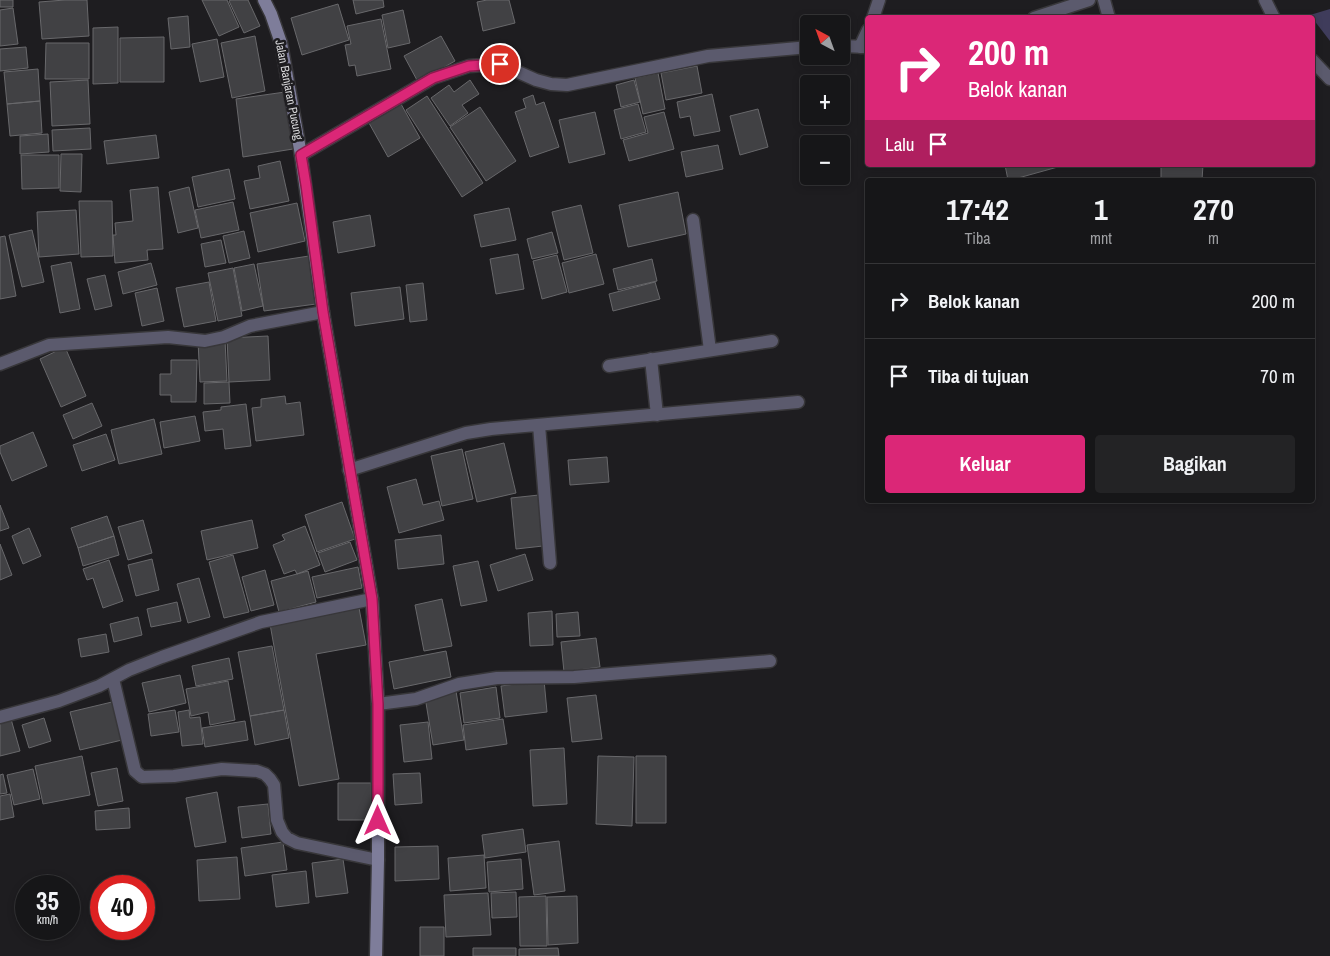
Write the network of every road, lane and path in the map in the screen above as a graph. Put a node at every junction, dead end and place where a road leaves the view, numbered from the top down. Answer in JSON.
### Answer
{"nodes":[{"id":1,"x":264,"y":0,"type":"edge"},
{"id":2,"x":879,"y":0,"type":"edge"},
{"id":3,"x":1089,"y":0,"type":"edge"},
{"id":4,"x":1104,"y":0,"type":"edge"},
{"id":5,"x":1264,"y":0,"type":"edge"},
{"id":6,"x":874,"y":15,"type":"edge"},
{"id":7,"x":1043,"y":15,"type":"edge"},
{"id":8,"x":1109,"y":15,"type":"edge"},
{"id":9,"x":1272,"y":15,"type":"edge"},
{"id":10,"x":850,"y":46,"type":"edge"},
{"id":11,"x":864,"y":47,"type":"edge"},
{"id":12,"x":800,"y":48,"type":"edge"},
{"id":13,"x":1315,"y":63,"type":"edge"},
{"id":14,"x":1330,"y":80,"type":"edge"},
{"id":15,"x":301,"y":155,"type":"junction"},
{"id":16,"x":692,"y":220,"type":"dead end"},
{"id":17,"x":323,"y":312,"type":"junction"},
{"id":18,"x":772,"y":340,"type":"dead end"},
{"id":19,"x":710,"y":350,"type":"junction"},
{"id":20,"x":651,"y":360,"type":"junction"},
{"id":21,"x":0,"y":364,"type":"edge"},
{"id":22,"x":609,"y":366,"type":"dead end"},
{"id":23,"x":798,"y":402,"type":"dead end"},
{"id":24,"x":657,"y":416,"type":"junction"},
{"id":25,"x":539,"y":425,"type":"junction"},
{"id":26,"x":349,"y":470,"type":"junction"},
{"id":27,"x":550,"y":564,"type":"dead end"},
{"id":28,"x":372,"y":599,"type":"junction"},
{"id":29,"x":770,"y":661,"type":"dead end"},
{"id":30,"x":113,"y":679,"type":"junction"},
{"id":31,"x":378,"y":704,"type":"junction"},
{"id":32,"x":0,"y":717,"type":"edge"},
{"id":33,"x":378,"y":860,"type":"junction"},
{"id":34,"x":376,"y":956,"type":"edge"}],
"edges":[{"from":1,"to":15,"type":"street","name":"Jalan Banjaran Pucung"},
{"from":2,"to":6,"type":"street"},
{"from":3,"to":7,"type":"street"},
{"from":4,"to":8,"type":"street"},
{"from":5,"to":9,"type":"street"},
{"from":10,"to":11,"type":"street"},
{"from":12,"to":15,"type":"street"},
{"from":13,"to":14,"type":"street"},
{"from":15,"to":17,"type":"street","name":"Jalan Banjaran Pucung"},
{"from":16,"to":19,"type":"street"},
{"from":17,"to":21,"type":"street"},
{"from":17,"to":26,"type":"street","name":"Jalan Banjaran Pucung"},
{"from":18,"to":19,"type":"street"},
{"from":19,"to":20,"type":"street"},
{"from":20,"to":22,"type":"street"},
{"from":20,"to":24,"type":"street"},
{"from":23,"to":24,"type":"street"},
{"from":24,"to":25,"type":"street"},
{"from":25,"to":26,"type":"street"},
{"from":25,"to":27,"type":"street"},
{"from":26,"to":28,"type":"street","name":"Jalan Banjaran Pucung"},
{"from":28,"to":30,"type":"street"},
{"from":28,"to":31,"type":"street","name":"Jalan Banjaran Pucung"},
{"from":29,"to":31,"type":"street"},
{"from":30,"to":32,"type":"street"},
{"from":30,"to":33,"type":"street"},
{"from":31,"to":33,"type":"street","name":"Jalan Banjaran Pucung"},
{"from":33,"to":34,"type":"street","name":"Jalan Banjaran Pucung"}]}
